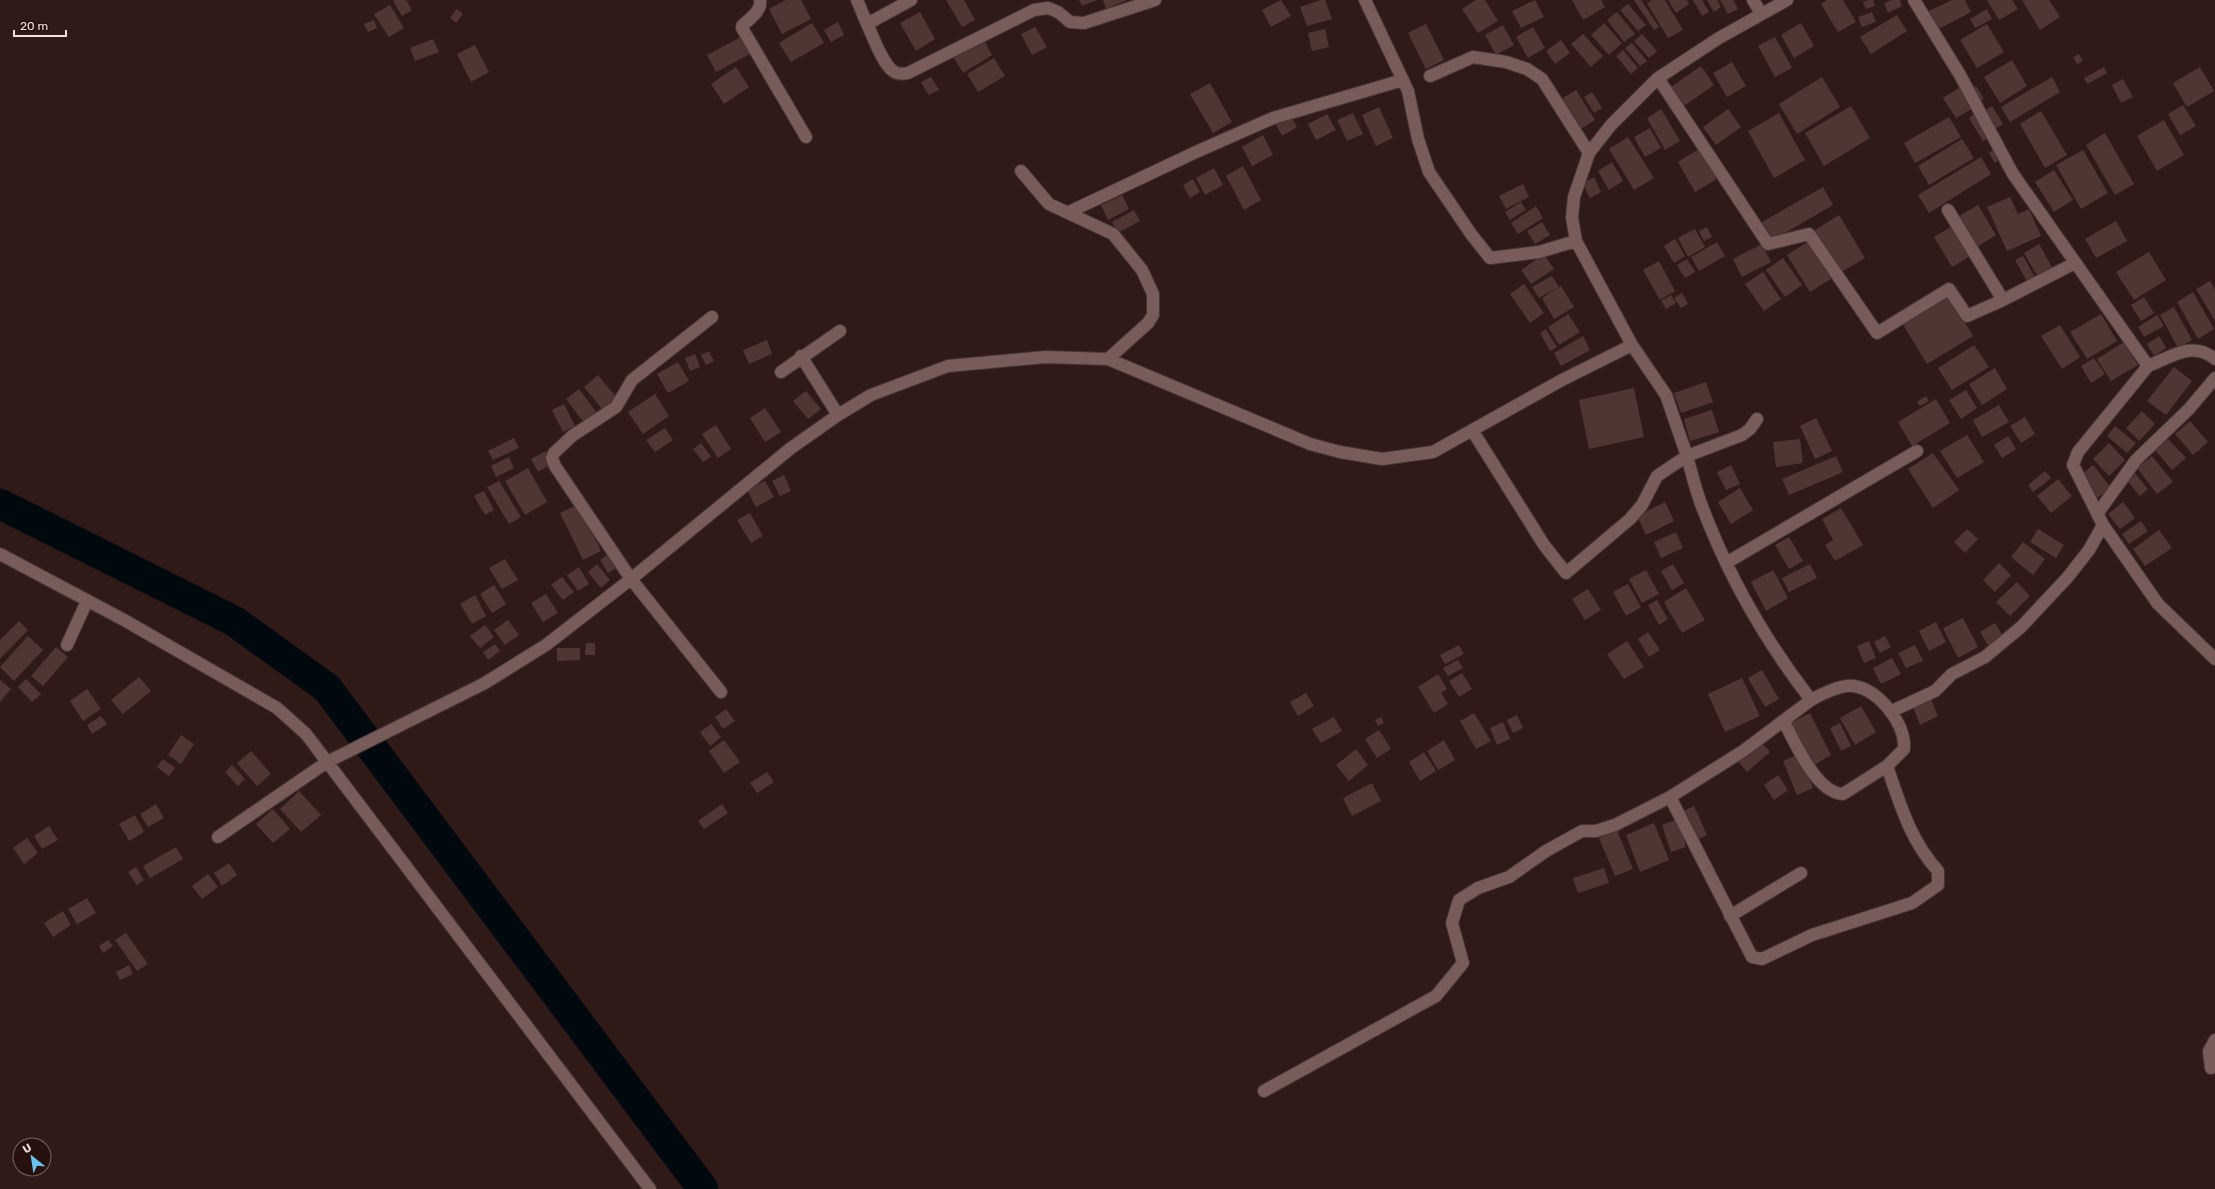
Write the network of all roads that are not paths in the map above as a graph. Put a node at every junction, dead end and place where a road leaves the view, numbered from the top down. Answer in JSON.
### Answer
{"nodes":[{"id":1,"x":760,"y":0,"type":"edge"},
{"id":2,"x":857,"y":0,"type":"edge"},
{"id":3,"x":911,"y":0,"type":"edge"},
{"id":4,"x":1154,"y":0,"type":"edge"},
{"id":5,"x":1365,"y":0,"type":"edge"},
{"id":6,"x":1754,"y":0,"type":"edge"},
{"id":7,"x":1787,"y":0,"type":"edge"},
{"id":8,"x":1914,"y":0,"type":"edge"},
{"id":9,"x":1031,"y":5,"type":"edge"},
{"id":10,"x":1761,"y":13,"type":"junction"},
{"id":11,"x":867,"y":24,"type":"junction"},
{"id":12,"x":1430,"y":76,"type":"dead end"},
{"id":13,"x":1658,"y":78,"type":"junction"},
{"id":14,"x":1403,"y":80,"type":"junction"},
{"id":15,"x":806,"y":137,"type":"dead end"},
{"id":16,"x":1589,"y":153,"type":"junction"},
{"id":17,"x":1021,"y":171,"type":"dead end"},
{"id":18,"x":1948,"y":210,"type":"dead end"},
{"id":19,"x":1069,"y":212,"type":"junction"},
{"id":20,"x":1576,"y":241,"type":"junction"},
{"id":21,"x":2075,"y":263,"type":"junction"},
{"id":22,"x":2003,"y":300,"type":"junction"},
{"id":23,"x":712,"y":317,"type":"dead end"},
{"id":24,"x":840,"y":331,"type":"dead end"},
{"id":25,"x":1632,"y":345,"type":"junction"},
{"id":26,"x":801,"y":356,"type":"junction"},
{"id":27,"x":1108,"y":359,"type":"junction"},
{"id":28,"x":2215,"y":359,"type":"edge"},
{"id":29,"x":2148,"y":366,"type":"junction"},
{"id":30,"x":780,"y":372,"type":"dead end"},
{"id":31,"x":2215,"y":378,"type":"edge"},
{"id":32,"x":838,"y":415,"type":"junction"},
{"id":33,"x":1757,"y":419,"type":"dead end"},
{"id":34,"x":1472,"y":430,"type":"junction"},
{"id":35,"x":1917,"y":451,"type":"dead end"},
{"id":36,"x":1687,"y":456,"type":"junction"},
{"id":37,"x":2100,"y":519,"type":"junction"},
{"id":38,"x":0,"y":554,"type":"edge"},
{"id":39,"x":1726,"y":563,"type":"junction"},
{"id":40,"x":632,"y":579,"type":"junction"},
{"id":41,"x":87,"y":601,"type":"junction"},
{"id":42,"x":68,"y":645,"type":"dead end"},
{"id":43,"x":2215,"y":659,"type":"edge"},
{"id":44,"x":721,"y":692,"type":"dead end"},
{"id":45,"x":1811,"y":700,"type":"junction"},
{"id":46,"x":1892,"y":712,"type":"junction"},
{"id":47,"x":1784,"y":722,"type":"junction"},
{"id":48,"x":329,"y":761,"type":"junction"},
{"id":49,"x":1887,"y":766,"type":"junction"},
{"id":50,"x":1670,"y":797,"type":"junction"},
{"id":51,"x":218,"y":838,"type":"dead end"},
{"id":52,"x":1801,"y":873,"type":"dead end"},
{"id":53,"x":1730,"y":916,"type":"junction"},
{"id":54,"x":2215,"y":1040,"type":"edge"},
{"id":55,"x":2211,"y":1068,"type":"dead end"},
{"id":56,"x":1264,"y":1091,"type":"dead end"},
{"id":57,"x":650,"y":1189,"type":"edge"}],
"edges":[{"from":1,"to":15,"type":"street"},
{"from":2,"to":11,"type":"street"},
{"from":3,"to":11,"type":"street"},
{"from":4,"to":9,"type":"street"},
{"from":5,"to":14,"type":"street"},
{"from":6,"to":10,"type":"street"},
{"from":7,"to":10,"type":"street"},
{"from":8,"to":21,"type":"street"},
{"from":9,"to":11,"type":"street"},
{"from":10,"to":13,"type":"street"},
{"from":12,"to":16,"type":"street"},
{"from":13,"to":16,"type":"street"},
{"from":13,"to":22,"type":"street"},
{"from":14,"to":19,"type":"street"},
{"from":14,"to":20,"type":"street"},
{"from":16,"to":20,"type":"street"},
{"from":17,"to":19,"type":"street"},
{"from":18,"to":22,"type":"street"},
{"from":19,"to":27,"type":"street"},
{"from":20,"to":25,"type":"street"},
{"from":21,"to":22,"type":"street"},
{"from":21,"to":29,"type":"street"},
{"from":23,"to":40,"type":"street"},
{"from":24,"to":26,"type":"street"},
{"from":25,"to":34,"type":"street"},
{"from":25,"to":36,"type":"street"},
{"from":26,"to":30,"type":"street"},
{"from":26,"to":32,"type":"street"},
{"from":27,"to":32,"type":"street"},
{"from":27,"to":34,"type":"street"},
{"from":28,"to":29,"type":"street"},
{"from":29,"to":37,"type":"street"},
{"from":31,"to":37,"type":"street"},
{"from":32,"to":40,"type":"street"},
{"from":33,"to":36,"type":"street"},
{"from":34,"to":36,"type":"street"},
{"from":35,"to":39,"type":"street"},
{"from":36,"to":39,"type":"street"},
{"from":37,"to":43,"type":"street"},
{"from":37,"to":46,"type":"street"},
{"from":38,"to":41,"type":"street"},
{"from":39,"to":45,"type":"street"},
{"from":40,"to":44,"type":"street"},
{"from":40,"to":48,"type":"street"},
{"from":41,"to":42,"type":"street"},
{"from":41,"to":48,"type":"street"},
{"from":45,"to":46,"type":"street"},
{"from":45,"to":47,"type":"street"},
{"from":46,"to":49,"type":"street"},
{"from":47,"to":49,"type":"street"},
{"from":47,"to":50,"type":"street"},
{"from":48,"to":51,"type":"street"},
{"from":48,"to":57,"type":"street"},
{"from":49,"to":53,"type":"street"},
{"from":50,"to":53,"type":"street"},
{"from":50,"to":56,"type":"street"},
{"from":52,"to":53,"type":"street"},
{"from":54,"to":55,"type":"street"}]}
